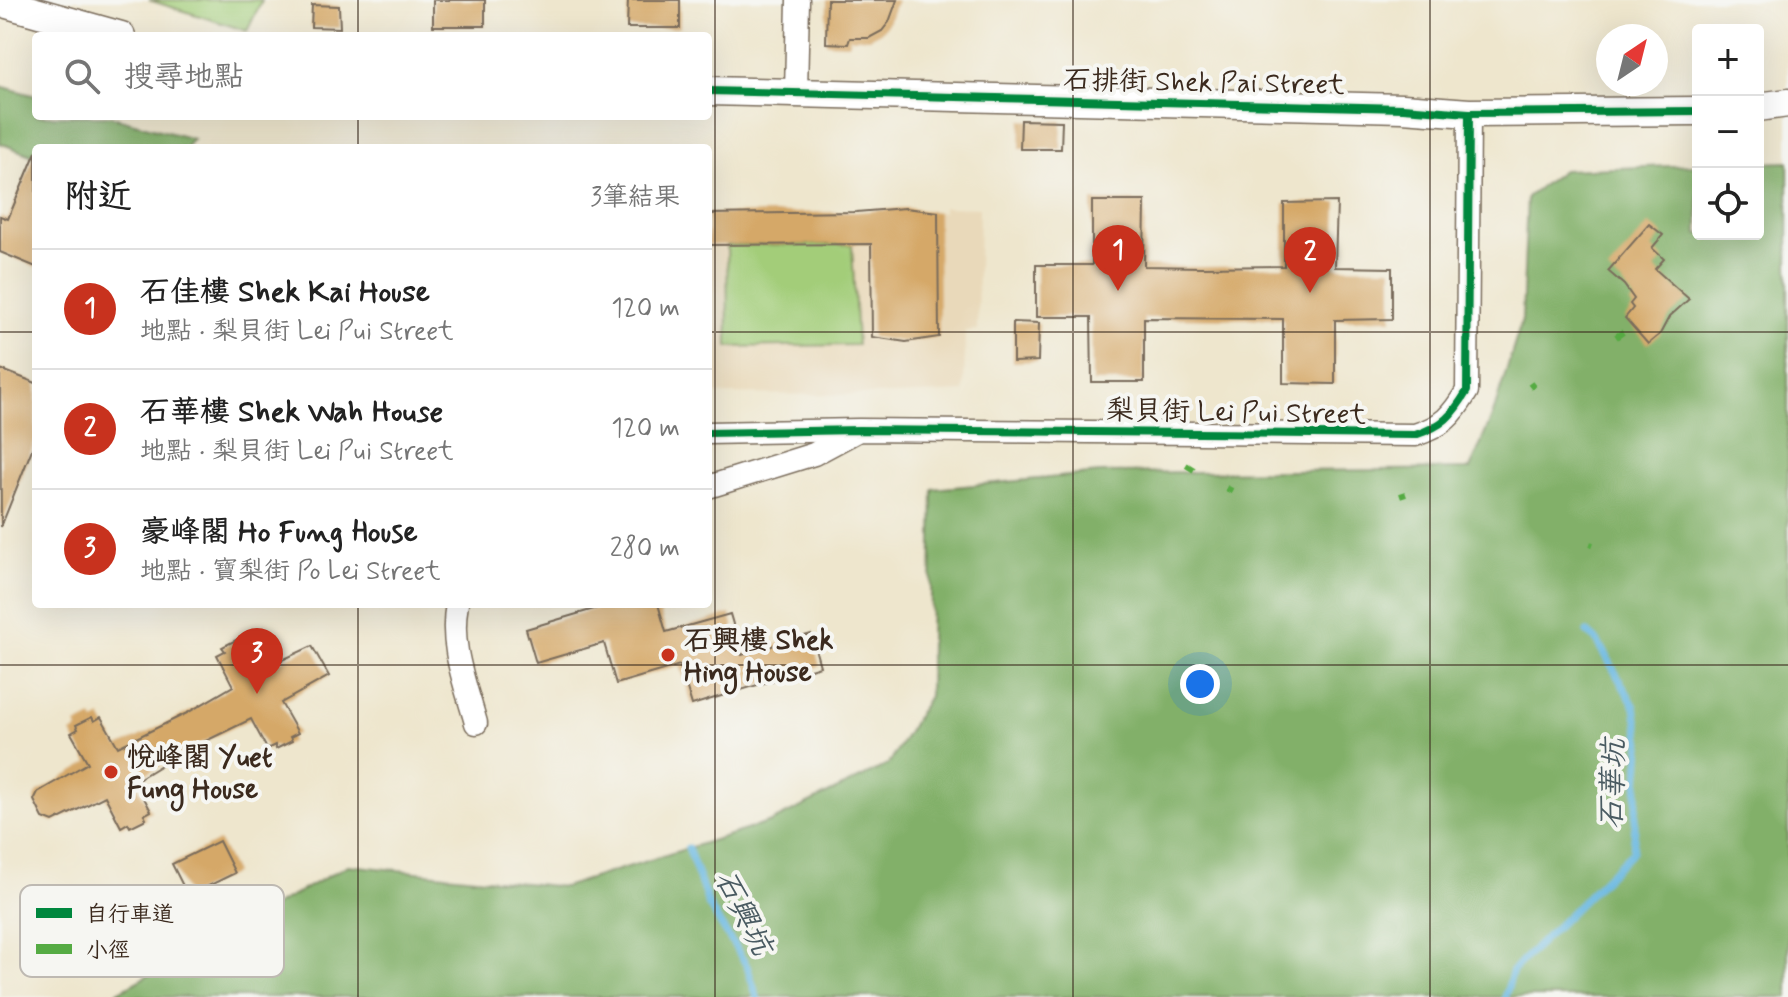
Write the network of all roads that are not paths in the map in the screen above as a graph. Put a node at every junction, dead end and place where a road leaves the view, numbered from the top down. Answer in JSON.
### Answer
{"nodes":[{"id":1,"x":798,"y":0,"type":"edge"},
{"id":2,"x":0,"y":2,"type":"edge"},
{"id":3,"x":107,"y":32,"type":"edge"},
{"id":4,"x":712,"y":91,"type":"edge"},
{"id":5,"x":796,"y":93,"type":"junction"},
{"id":6,"x":1788,"y":103,"type":"edge"},
{"id":7,"x":1764,"y":106,"type":"edge"},
{"id":8,"x":1692,"y":111,"type":"edge"},
{"id":9,"x":1469,"y":113,"type":"junction"},
{"id":10,"x":859,"y":430,"type":"junction"},
{"id":11,"x":712,"y":433,"type":"edge"},
{"id":12,"x":745,"y":434,"type":"junction"},
{"id":13,"x":743,"y":475,"type":"junction"},
{"id":14,"x":712,"y":486,"type":"edge"},
{"id":15,"x":456,"y":608,"type":"edge"},
{"id":16,"x":476,"y":723,"type":"dead end"}],
"edges":[{"from":1,"to":5,"type":"street"},
{"from":2,"to":3,"type":"street"},
{"from":4,"to":5,"type":"street","name":"石排街 Shek Pai Street"},
{"from":5,"to":9,"type":"street","name":"石排街 Shek Pai Street"},
{"from":6,"to":7,"type":"street"},
{"from":8,"to":9,"type":"street","name":"石排街 Shek Pai Street"},
{"from":9,"to":10,"type":"street","name":"梨貝街 Lei Pui Street"},
{"from":10,"to":12,"type":"street","name":"梨貝街 Lei Pui Street"},
{"from":10,"to":13,"type":"street"},
{"from":11,"to":12,"type":"street","name":"梨貝街 Lei Pui Street"},
{"from":12,"to":13,"type":"street"},
{"from":13,"to":14,"type":"street"},
{"from":15,"to":16,"type":"street"}]}
